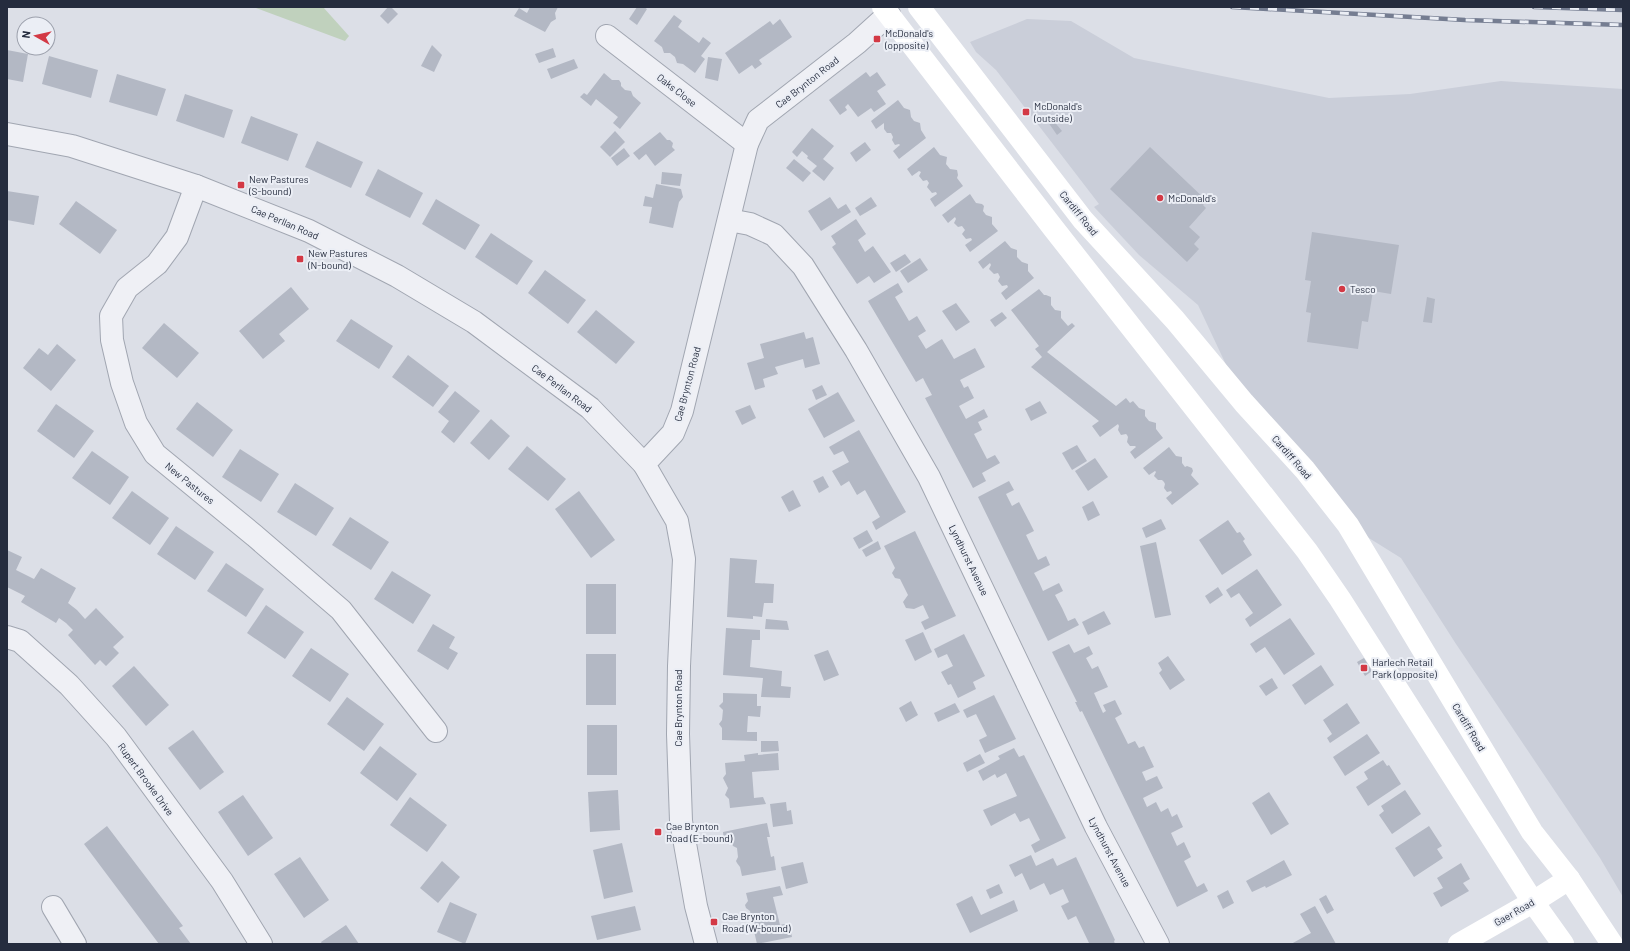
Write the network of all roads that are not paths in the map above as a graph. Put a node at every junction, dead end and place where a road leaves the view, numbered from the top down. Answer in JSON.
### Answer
{"nodes":[{"id":1,"x":919,"y":7,"type":"edge"},
{"id":2,"x":886,"y":10,"type":"edge"},
{"id":3,"x":607,"y":36,"type":"dead end"},
{"id":4,"x":7,"y":134,"type":"edge"},
{"id":5,"x":747,"y":144,"type":"junction"},
{"id":6,"x":196,"y":186,"type":"junction"},
{"id":7,"x":729,"y":220,"type":"junction"},
{"id":8,"x":644,"y":464,"type":"junction"},
{"id":9,"x":7,"y":637,"type":"edge"},
{"id":10,"x":436,"y":731,"type":"dead end"},
{"id":11,"x":1569,"y":879,"type":"junction"},
{"id":12,"x":1533,"y":902,"type":"junction"},
{"id":13,"x":54,"y":907,"type":"dead end"},
{"id":14,"x":75,"y":944,"type":"edge"},
{"id":15,"x":261,"y":944,"type":"edge"},
{"id":16,"x":706,"y":944,"type":"edge"},
{"id":17,"x":1158,"y":944,"type":"edge"},
{"id":18,"x":1459,"y":944,"type":"edge"},
{"id":19,"x":1564,"y":944,"type":"edge"},
{"id":20,"x":1612,"y":944,"type":"edge"}],
"edges":[{"from":1,"to":11,"type":"main road","name":"Cardiff Road"},
{"from":2,"to":5,"type":"street","name":"Cae Brynton Road"},
{"from":2,"to":12,"type":"main road"},
{"from":3,"to":5,"type":"street","name":"Oaks Close"},
{"from":4,"to":6,"type":"street","name":"Cae Perllan Road"},
{"from":5,"to":7,"type":"street","name":"Cae Brynton Road"},
{"from":6,"to":8,"type":"street","name":"Cae Perllan Road"},
{"from":6,"to":10,"type":"street","name":"New Pastures"},
{"from":7,"to":8,"type":"street","name":"Cae Brynton Road"},
{"from":7,"to":17,"type":"street","name":"Lyndhurst Avenue"},
{"from":8,"to":16,"type":"street","name":"Cae Brynton Road"},
{"from":9,"to":15,"type":"street","name":"Rupert Brooke Drive"},
{"from":11,"to":12,"type":"main road","name":"Gaer Road"},
{"from":11,"to":20,"type":"main road","name":"Cardiff Road"},
{"from":12,"to":18,"type":"main road","name":"Gaer Road"},
{"from":12,"to":19,"type":"main road"},
{"from":13,"to":14,"type":"street"}]}
